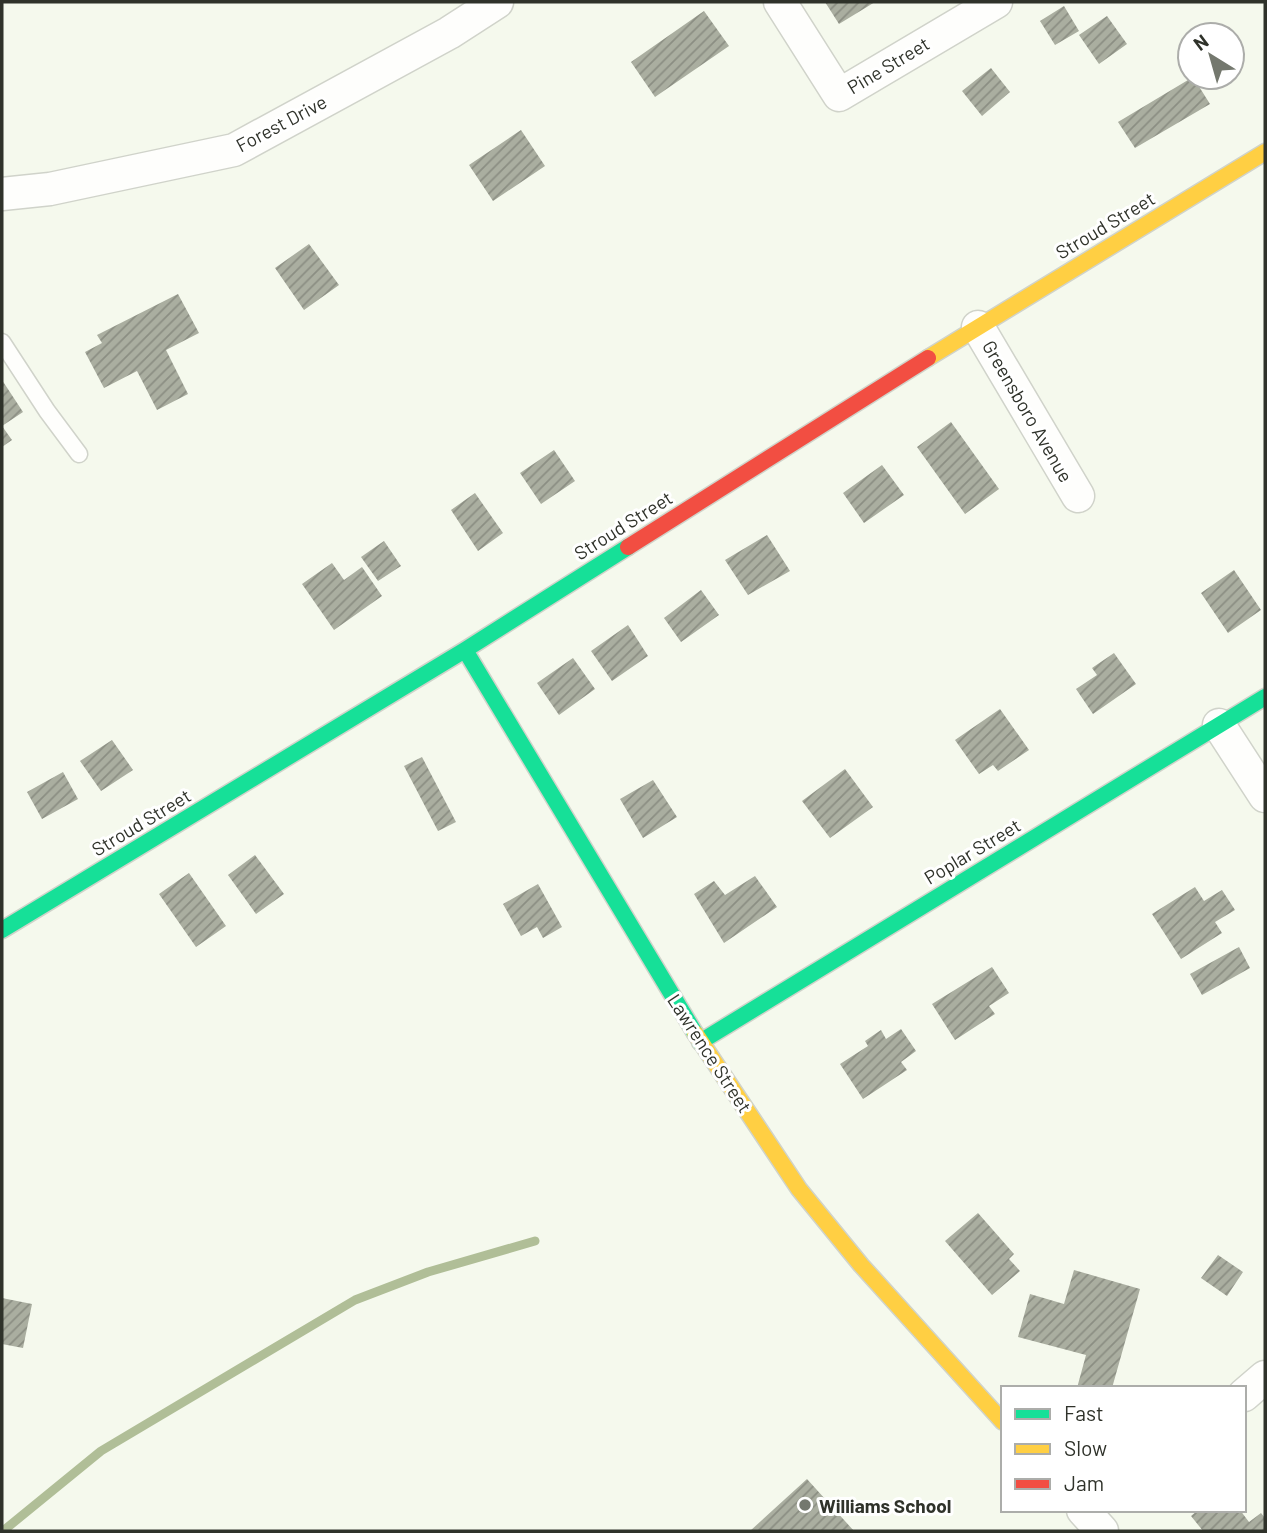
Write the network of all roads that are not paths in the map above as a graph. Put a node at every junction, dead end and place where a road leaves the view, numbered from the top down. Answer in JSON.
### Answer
{"nodes":[{"id":1,"x":497,"y":2,"type":"edge"},
{"id":2,"x":780,"y":2,"type":"edge"},
{"id":3,"x":996,"y":2,"type":"edge"},
{"id":4,"x":1265,"y":152,"type":"edge"},
{"id":5,"x":2,"y":194,"type":"edge"},
{"id":6,"x":978,"y":327,"type":"junction"},
{"id":7,"x":2,"y":342,"type":"edge"},
{"id":8,"x":79,"y":454,"type":"dead end"},
{"id":9,"x":1078,"y":496,"type":"dead end"},
{"id":10,"x":465,"y":650,"type":"junction"},
{"id":11,"x":1265,"y":697,"type":"edge"},
{"id":12,"x":1219,"y":725,"type":"junction"},
{"id":13,"x":1265,"y":796,"type":"edge"},
{"id":14,"x":2,"y":930,"type":"edge"},
{"id":15,"x":700,"y":1042,"type":"junction"},
{"id":16,"x":1265,"y":1377,"type":"edge"},
{"id":17,"x":1246,"y":1393,"type":"edge"},
{"id":18,"x":1001,"y":1420,"type":"edge"}],
"edges":[{"from":1,"to":5,"type":"street","name":"Forest Drive"},
{"from":2,"to":3,"type":"street","name":"Pine Street"},
{"from":4,"to":6,"type":"street","name":"Stroud Street"},
{"from":6,"to":9,"type":"street","name":"Greensboro Avenue"},
{"from":6,"to":10,"type":"street","name":"Stroud Street"},
{"from":7,"to":8,"type":"lane"},
{"from":10,"to":14,"type":"street","name":"Stroud Street"},
{"from":10,"to":15,"type":"street","name":"Lawrence Street"},
{"from":11,"to":12,"type":"street","name":"Poplar Street"},
{"from":12,"to":13,"type":"street"},
{"from":12,"to":15,"type":"street","name":"Poplar Street"},
{"from":15,"to":18,"type":"street","name":"Lawrence Street"},
{"from":16,"to":17,"type":"street"}]}
